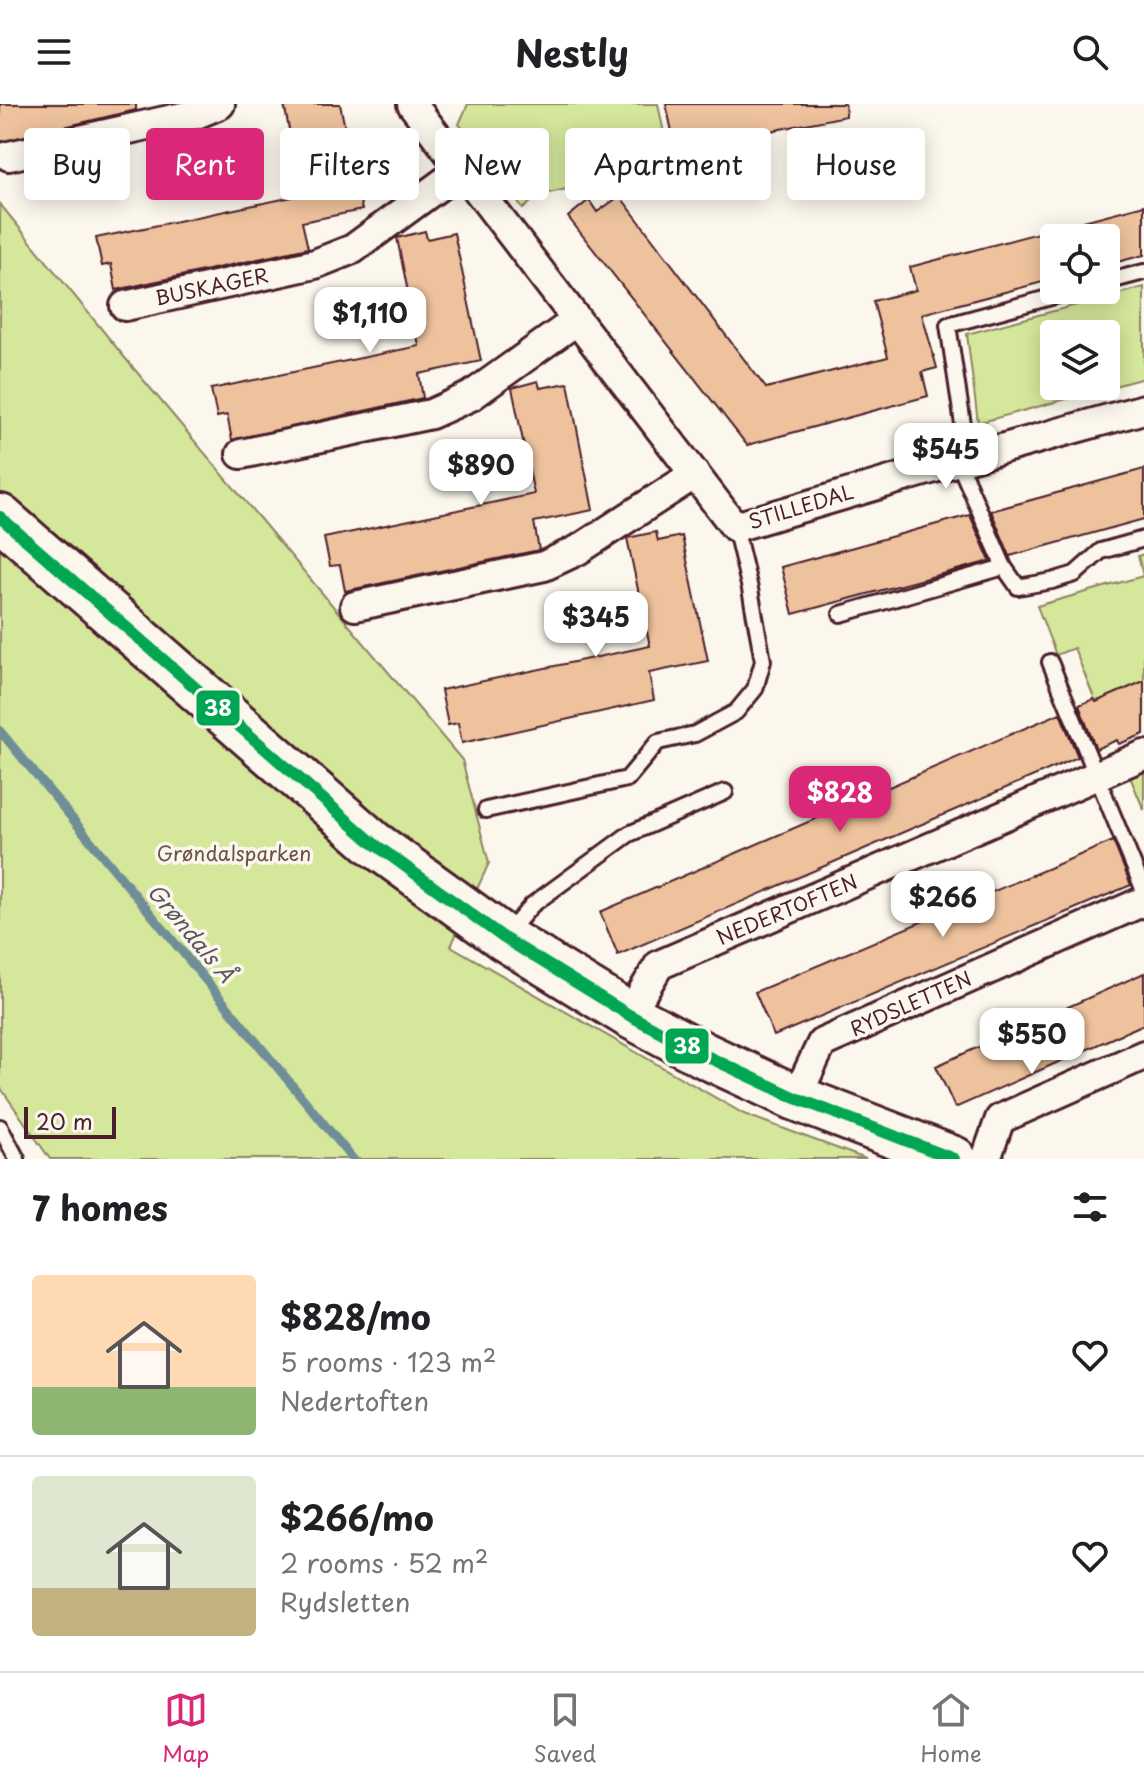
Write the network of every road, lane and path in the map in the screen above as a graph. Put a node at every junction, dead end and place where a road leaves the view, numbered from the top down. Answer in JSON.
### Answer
{"nodes":[{"id":1,"x":220,"y":104,"type":"edge"},
{"id":2,"x":412,"y":104,"type":"edge"},
{"id":3,"x":435,"y":134,"type":"edge"},
{"id":4,"x":9,"y":156,"type":"dead end"},
{"id":5,"x":435,"y":189,"type":"edge"},
{"id":6,"x":486,"y":200,"type":"edge"},
{"id":7,"x":1144,"y":272,"type":"edge"},
{"id":8,"x":1120,"y":278,"type":"edge"},
{"id":9,"x":1040,"y":300,"type":"edge"},
{"id":10,"x":125,"y":306,"type":"dead end"},
{"id":11,"x":577,"y":320,"type":"junction"},
{"id":12,"x":1144,"y":409,"type":"edge"},
{"id":13,"x":241,"y":454,"type":"dead end"},
{"id":14,"x":963,"y":459,"type":"junction"},
{"id":15,"x":695,"y":474,"type":"junction"},
{"id":16,"x":0,"y":517,"type":"edge"},
{"id":17,"x":735,"y":527,"type":"junction"},
{"id":18,"x":1144,"y":539,"type":"edge"},
{"id":19,"x":1004,"y":567,"type":"junction"},
{"id":20,"x":355,"y":606,"type":"dead end"},
{"id":21,"x":841,"y":614,"type":"dead end"},
{"id":22,"x":1050,"y":662,"type":"dead end"},
{"id":23,"x":1144,"y":755,"type":"edge"},
{"id":24,"x":1097,"y":776,"type":"junction"},
{"id":25,"x":725,"y":792,"type":"dead end"},
{"id":26,"x":486,"y":810,"type":"dead end"},
{"id":27,"x":1144,"y":891,"type":"edge"},
{"id":28,"x":1144,"y":901,"type":"edge"},
{"id":29,"x":504,"y":938,"type":"junction"},
{"id":30,"x":629,"y":1015,"type":"junction"},
{"id":31,"x":1144,"y":1055,"type":"edge"},
{"id":32,"x":796,"y":1098,"type":"junction"},
{"id":33,"x":1,"y":1131,"type":"edge"},
{"id":34,"x":17,"y":1159,"type":"edge"},
{"id":35,"x":954,"y":1159,"type":"edge"},
{"id":36,"x":986,"y":1159,"type":"edge"}],
"edges":[{"from":1,"to":4,"type":"street"},
{"from":2,"to":3,"type":"street"},
{"from":5,"to":10,"type":"street","name":"BUSKAGER"},
{"from":6,"to":11,"type":"street"},
{"from":7,"to":8,"type":"lane"},
{"from":9,"to":14,"type":"lane"},
{"from":11,"to":13,"type":"street"},
{"from":11,"to":15,"type":"street"},
{"from":12,"to":14,"type":"street","name":"STILLEDAL"},
{"from":14,"to":17,"type":"street","name":"STILLEDAL"},
{"from":14,"to":19,"type":"lane"},
{"from":15,"to":17,"type":"street"},
{"from":15,"to":20,"type":"street"},
{"from":16,"to":29,"type":"main road"},
{"from":17,"to":26,"type":"lane"},
{"from":18,"to":19,"type":"lane"},
{"from":19,"to":21,"type":"lane"},
{"from":22,"to":24,"type":"lane"},
{"from":23,"to":24,"type":"street","name":"NEDERTOFTEN"},
{"from":24,"to":27,"type":"lane"},
{"from":24,"to":30,"type":"street","name":"NEDERTOFTEN"},
{"from":25,"to":29,"type":"lane"},
{"from":28,"to":32,"type":"street","name":"RYDSLETTEN"},
{"from":29,"to":30,"type":"main road"},
{"from":30,"to":32,"type":"main road"},
{"from":31,"to":36,"type":"street"},
{"from":32,"to":35,"type":"main road"},
{"from":33,"to":34,"type":"lane"}]}
